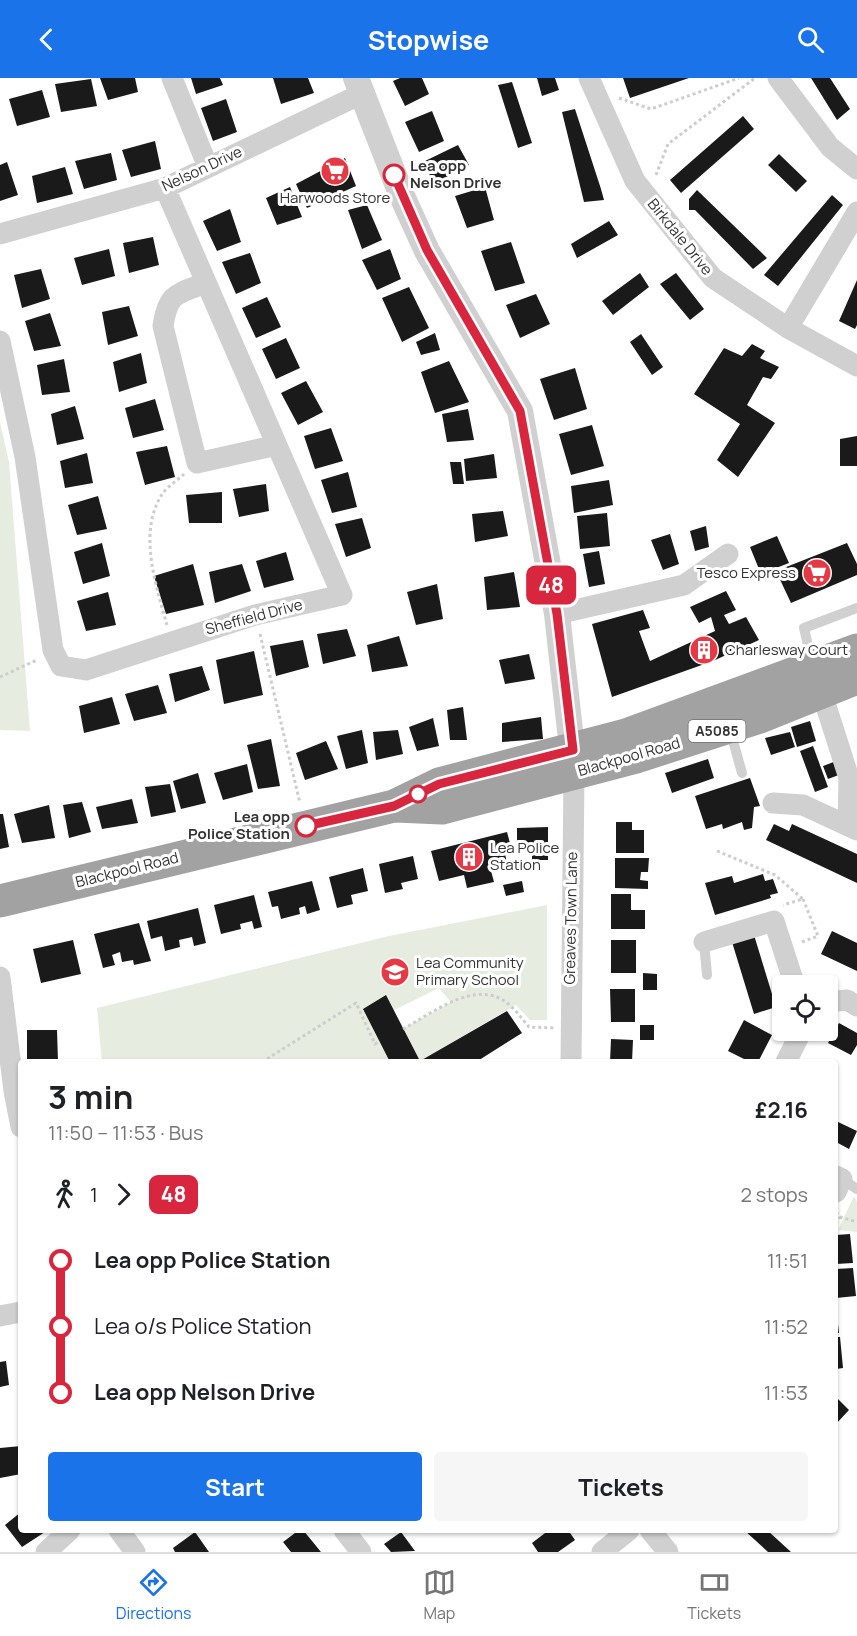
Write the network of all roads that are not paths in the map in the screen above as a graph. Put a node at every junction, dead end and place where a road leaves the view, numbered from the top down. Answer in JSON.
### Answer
{"nodes":[{"id":1,"x":172,"y":78,"type":"edge"},
{"id":2,"x":778,"y":78,"type":"edge"},
{"id":3,"x":591,"y":84,"type":"edge"},
{"id":4,"x":358,"y":86,"type":"edge"},
{"id":5,"x":208,"y":167,"type":"junction"},
{"id":6,"x":857,"y":169,"type":"edge"},
{"id":7,"x":165,"y":188,"type":"junction"},
{"id":8,"x":857,"y":212,"type":"edge"},
{"id":9,"x":0,"y":234,"type":"edge"},
{"id":10,"x":206,"y":283,"type":"junction"},
{"id":11,"x":788,"y":328,"type":"junction"},
{"id":12,"x":0,"y":341,"type":"edge"},
{"id":13,"x":857,"y":366,"type":"edge"},
{"id":14,"x":277,"y":445,"type":"junction"},
{"id":15,"x":728,"y":555,"type":"dead end"},
{"id":16,"x":857,"y":608,"type":"edge"},
{"id":17,"x":557,"y":614,"type":"junction"},
{"id":18,"x":857,"y":650,"type":"edge"},
{"id":19,"x":857,"y":678,"type":"edge"},
{"id":20,"x":818,"y":679,"type":"junction"},
{"id":21,"x":724,"y":715,"type":"junction"},
{"id":22,"x":574,"y":762,"type":"junction"},
{"id":23,"x":742,"y":773,"type":"dead end"},
{"id":24,"x":773,"y":803,"type":"dead end"},
{"id":25,"x":852,"y":828,"type":"edge"},
{"id":26,"x":0,"y":901,"type":"edge"},
{"id":27,"x":704,"y":942,"type":"joint"},
{"id":28,"x":706,"y":975,"type":"dead end"},
{"id":29,"x":792,"y":975,"type":"edge"},
{"id":30,"x":0,"y":978,"type":"edge"},
{"id":31,"x":838,"y":1001,"type":"edge"},
{"id":32,"x":857,"y":1006,"type":"edge"},
{"id":33,"x":797,"y":1041,"type":"edge"},
{"id":34,"x":571,"y":1059,"type":"edge"},
{"id":35,"x":789,"y":1059,"type":"edge"},
{"id":36,"x":18,"y":1112,"type":"edge"},
{"id":37,"x":18,"y":1313,"type":"edge"},
{"id":38,"x":0,"y":1316,"type":"edge"},
{"id":39,"x":67,"y":1533,"type":"edge"},
{"id":40,"x":121,"y":1533,"type":"edge"},
{"id":41,"x":346,"y":1533,"type":"edge"},
{"id":42,"x":625,"y":1533,"type":"edge"},
{"id":43,"x":652,"y":1533,"type":"edge"},
{"id":44,"x":46,"y":1552,"type":"edge"},
{"id":45,"x":135,"y":1552,"type":"edge"},
{"id":46,"x":361,"y":1552,"type":"edge"},
{"id":47,"x":602,"y":1552,"type":"edge"},
{"id":48,"x":668,"y":1552,"type":"edge"}],
"edges":[{"from":1,"to":5,"type":"street"},
{"from":2,"to":6,"type":"street"},
{"from":3,"to":11,"type":"street","name":"Birkdale Drive"},
{"from":4,"to":5,"type":"street","name":"Nelson Drive"},
{"from":4,"to":17,"type":"street"},
{"from":5,"to":7,"type":"street","name":"Nelson Drive"},
{"from":7,"to":9,"type":"street","name":"Nelson Drive"},
{"from":7,"to":10,"type":"street","name":"Sheffield Drive"},
{"from":8,"to":11,"type":"street"},
{"from":10,"to":14,"type":"street","name":"Sheffield Drive"},
{"from":10,"to":14,"type":"street"},
{"from":11,"to":13,"type":"street","name":"Birkdale Drive"},
{"from":12,"to":14,"type":"street","name":"Sheffield Drive"},
{"from":15,"to":17,"type":"street"},
{"from":16,"to":20,"type":"lane"},
{"from":17,"to":22,"type":"street"},
{"from":18,"to":20,"type":"highway","name":"Blackpool Road","number":"A5085"},
{"from":19,"to":20,"type":"highway","name":"Blackpool Road","number":"A5085"},
{"from":20,"to":21,"type":"highway","name":"Blackpool Road","number":"A5085"},
{"from":20,"to":25,"type":"street"},
{"from":21,"to":22,"type":"highway","name":"Blackpool Road","number":"A5085"},
{"from":21,"to":23,"type":"lane"},
{"from":22,"to":26,"type":"highway","name":"Blackpool Road","number":"A5085"},
{"from":22,"to":34,"type":"street","name":"Greaves Town Lane"},
{"from":24,"to":25,"type":"street"},
{"from":27,"to":28,"type":"lane"},
{"from":27,"to":29,"type":"street"},
{"from":30,"to":36,"type":"street"},
{"from":31,"to":32,"type":"street"},
{"from":33,"to":35,"type":"street"},
{"from":37,"to":38,"type":"street"},
{"from":39,"to":44,"type":"street"},
{"from":40,"to":45,"type":"street"},
{"from":41,"to":46,"type":"street"},
{"from":42,"to":47,"type":"street"},
{"from":43,"to":48,"type":"street"}]}
